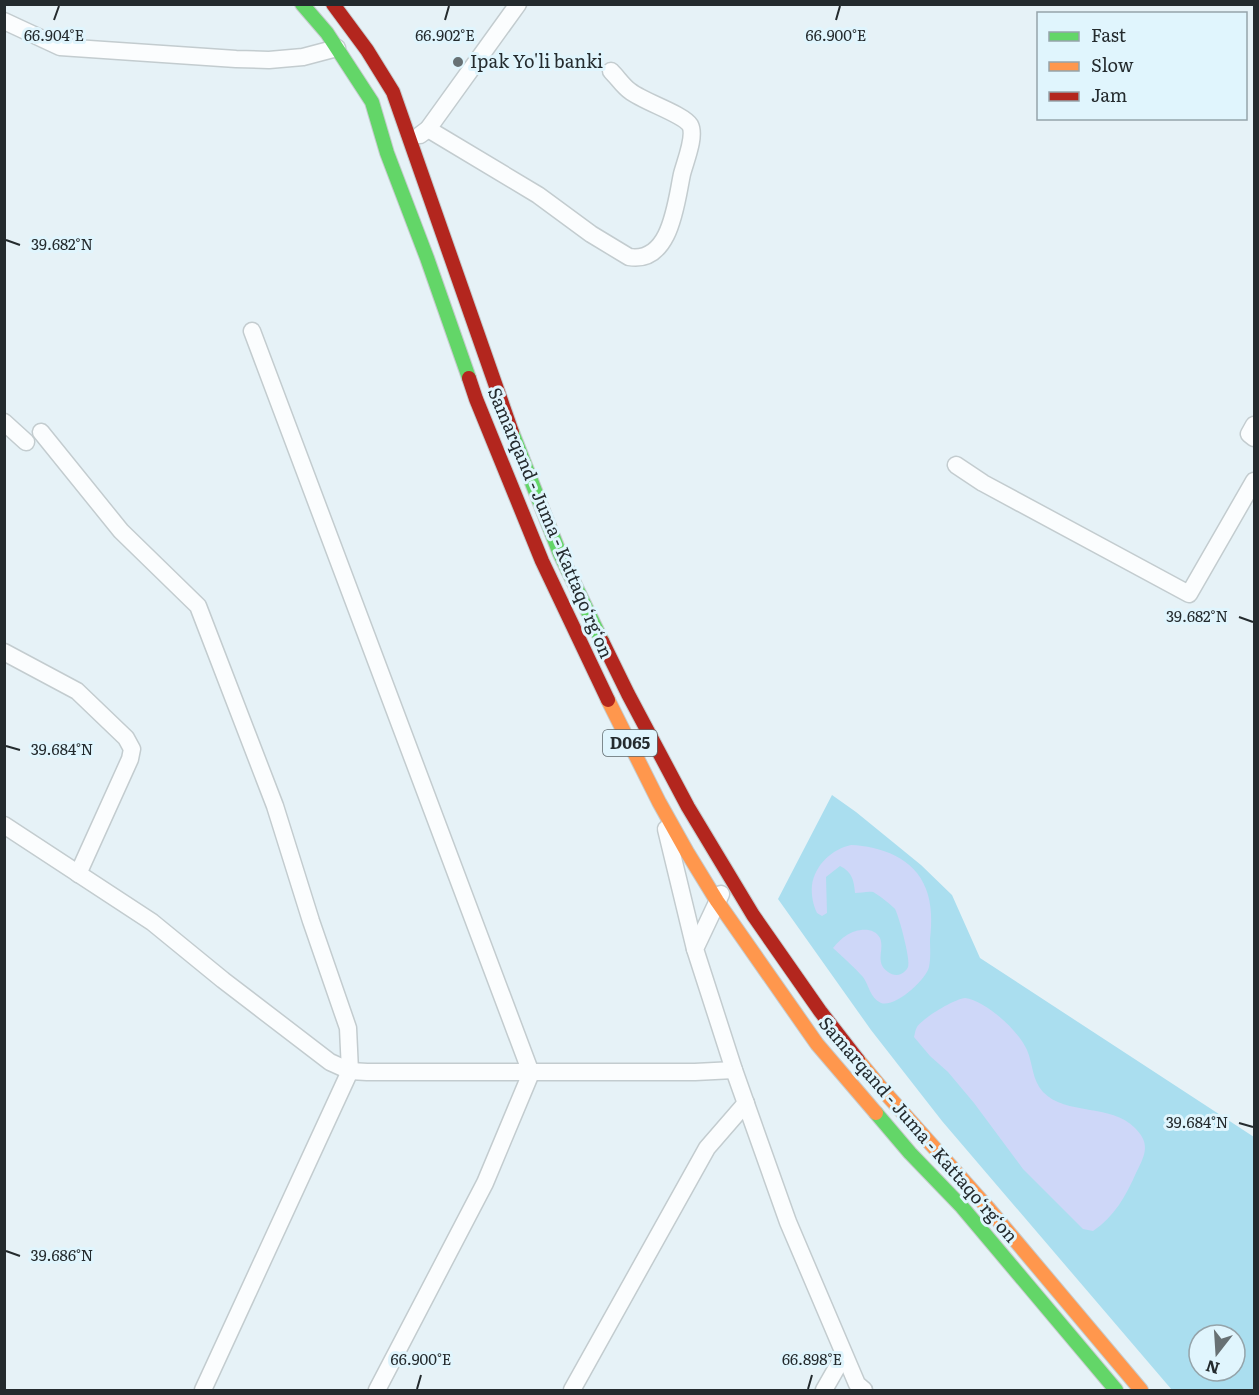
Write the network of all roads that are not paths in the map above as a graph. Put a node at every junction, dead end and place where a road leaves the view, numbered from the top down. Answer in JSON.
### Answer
{"nodes":[{"id":1,"x":302,"y":4,"type":"edge"},
{"id":2,"x":333,"y":4,"type":"edge"},
{"id":3,"x":518,"y":4,"type":"edge"},
{"id":4,"x":4,"y":21,"type":"edge"},
{"id":5,"x":337,"y":48,"type":"junction"},
{"id":6,"x":611,"y":71,"type":"dead end"},
{"id":7,"x":428,"y":129,"type":"junction"},
{"id":8,"x":410,"y":142,"type":"junction"},
{"id":9,"x":387,"y":153,"type":"junction"},
{"id":10,"x":252,"y":331,"type":"dead end"},
{"id":11,"x":4,"y":422,"type":"edge"},
{"id":12,"x":1254,"y":425,"type":"edge"},
{"id":13,"x":41,"y":432,"type":"dead end"},
{"id":14,"x":1254,"y":438,"type":"edge"},
{"id":15,"x":26,"y":442,"type":"dead end"},
{"id":16,"x":956,"y":465,"type":"dead end"},
{"id":17,"x":1254,"y":481,"type":"edge"},
{"id":18,"x":4,"y":652,"type":"edge"},
{"id":19,"x":659,"y":802,"type":"junction"},
{"id":20,"x":4,"y":825,"type":"edge"},
{"id":21,"x":78,"y":874,"type":"junction"},
{"id":22,"x":730,"y":878,"type":"junction"},
{"id":23,"x":717,"y":901,"type":"junction"},
{"id":24,"x":695,"y":949,"type":"junction"},
{"id":25,"x":734,"y":1070,"type":"junction"},
{"id":26,"x":350,"y":1071,"type":"junction"},
{"id":27,"x":531,"y":1073,"type":"junction"},
{"id":28,"x":746,"y":1103,"type":"junction"},
{"id":29,"x":844,"y":1355,"type":"junction"},
{"id":30,"x":203,"y":1390,"type":"edge"},
{"id":31,"x":377,"y":1390,"type":"edge"},
{"id":32,"x":572,"y":1390,"type":"edge"},
{"id":33,"x":824,"y":1390,"type":"edge"},
{"id":34,"x":864,"y":1390,"type":"edge"},
{"id":35,"x":1116,"y":1390,"type":"edge"},
{"id":36,"x":1141,"y":1390,"type":"edge"}],
"edges":[{"from":1,"to":5,"type":"main road","name":"Samarqand - Juma - Kattaqo‘rg‘on","number":"D065"},
{"from":2,"to":8,"type":"main road","name":"Samarqand - Juma - Kattaqo‘rg‘on","number":"D065"},
{"from":3,"to":7,"type":"street"},
{"from":4,"to":5,"type":"street"},
{"from":5,"to":9,"type":"main road","name":"Samarqand - Juma - Kattaqo‘rg‘on","number":"D065"},
{"from":6,"to":7,"type":"street"},
{"from":7,"to":8,"type":"street"},
{"from":8,"to":9,"type":"street"},
{"from":8,"to":22,"type":"main road","name":"Samarqand - Juma - Kattaqo‘rg‘on","number":"D065"},
{"from":9,"to":19,"type":"main road","name":"Samarqand - Juma - Kattaqo‘rg‘on","number":"D065"},
{"from":10,"to":27,"type":"street"},
{"from":11,"to":15,"type":"street"},
{"from":12,"to":14,"type":"street"},
{"from":13,"to":26,"type":"street"},
{"from":16,"to":17,"type":"street"},
{"from":18,"to":21,"type":"street"},
{"from":19,"to":23,"type":"main road","name":"Samarqand - Juma - Kattaqo‘rg‘on","number":"D065"},
{"from":19,"to":24,"type":"street"},
{"from":20,"to":21,"type":"street"},
{"from":21,"to":26,"type":"street"},
{"from":22,"to":23,"type":"street"},
{"from":22,"to":36,"type":"main road","name":"Samarqand - Juma - Kattaqo‘rg‘on","number":"D065"},
{"from":23,"to":24,"type":"street"},
{"from":23,"to":35,"type":"main road","name":"Samarqand - Juma - Kattaqo‘rg‘on","number":"D065"},
{"from":24,"to":25,"type":"street"},
{"from":25,"to":27,"type":"street"},
{"from":25,"to":28,"type":"street"},
{"from":26,"to":27,"type":"street"},
{"from":26,"to":30,"type":"street"},
{"from":27,"to":31,"type":"street"},
{"from":28,"to":29,"type":"street"},
{"from":28,"to":32,"type":"street"},
{"from":29,"to":33,"type":"street"},
{"from":29,"to":34,"type":"street"}]}
